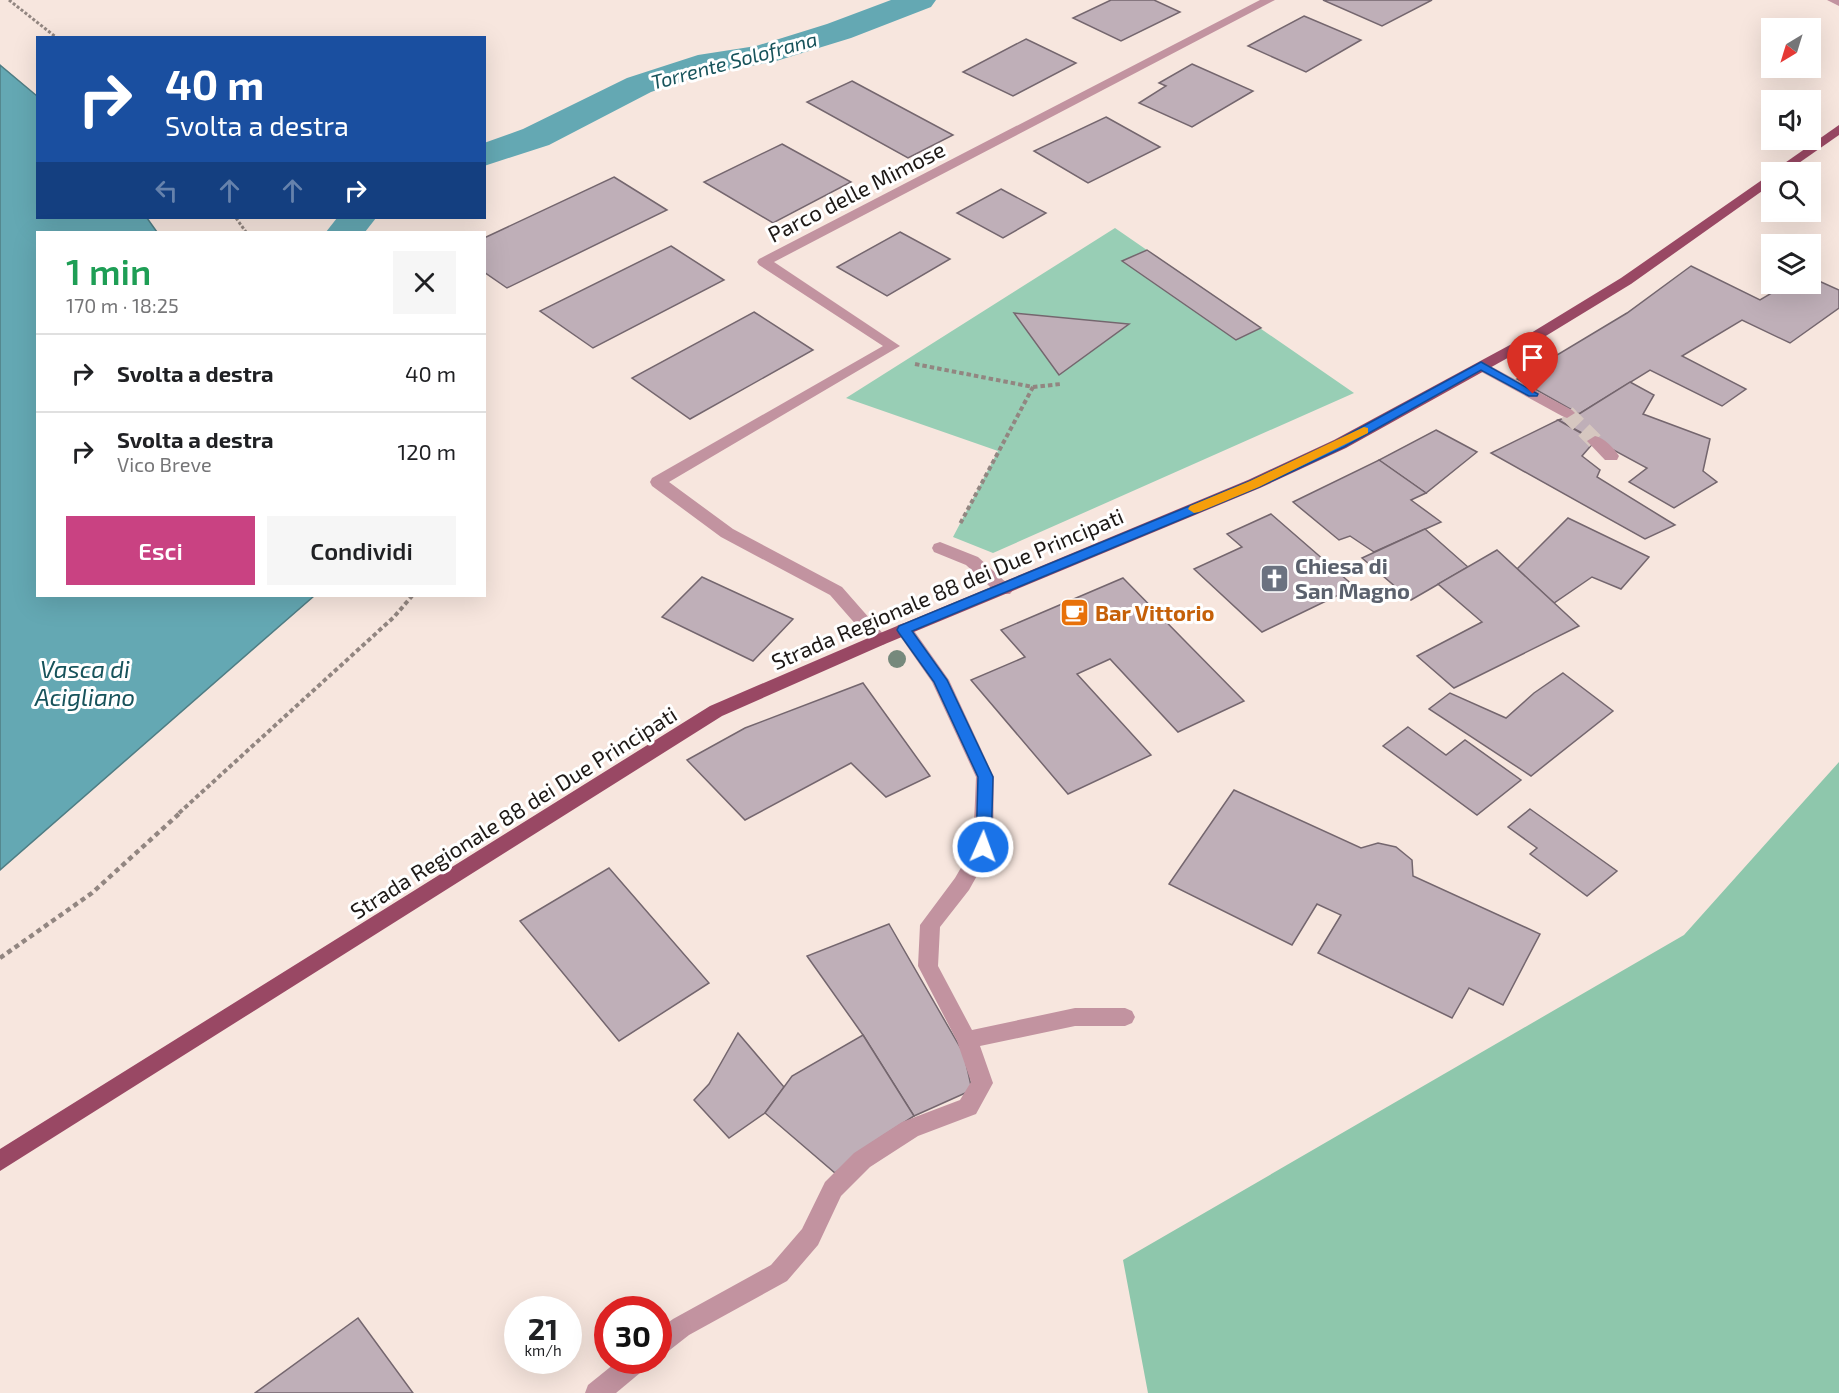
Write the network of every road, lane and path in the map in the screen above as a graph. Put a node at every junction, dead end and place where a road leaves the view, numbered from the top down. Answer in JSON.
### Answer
{"nodes":[{"id":1,"x":9,"y":0,"type":"edge"},
{"id":2,"x":1269,"y":0,"type":"edge"},
{"id":3,"x":1833,"y":0,"type":"edge"},
{"id":4,"x":1839,"y":2,"type":"edge"},
{"id":5,"x":54,"y":36,"type":"edge"},
{"id":6,"x":1839,"y":129,"type":"edge"},
{"id":7,"x":1792,"y":162,"type":"edge"},
{"id":8,"x":1761,"y":185,"type":"edge"},
{"id":9,"x":876,"y":356,"type":"junction"},
{"id":10,"x":1481,"y":366,"type":"junction"},
{"id":11,"x":1061,"y":384,"type":"dead end"},
{"id":12,"x":1033,"y":387,"type":"junction"},
{"id":13,"x":1567,"y":413,"type":"tunnel mouth"},
{"id":14,"x":1595,"y":441,"type":"tunnel mouth"},
{"id":15,"x":1611,"y":456,"type":"dead end"},
{"id":16,"x":958,"y":528,"type":"dead end"},
{"id":17,"x":940,"y":548,"type":"dead end"},
{"id":18,"x":1004,"y":590,"type":"junction"},
{"id":19,"x":411,"y":597,"type":"edge"},
{"id":20,"x":904,"y":630,"type":"junction"},
{"id":21,"x":879,"y":640,"type":"junction"},
{"id":22,"x":0,"y":957,"type":"edge"},
{"id":23,"x":1125,"y":1017,"type":"dead end"},
{"id":24,"x":967,"y":1040,"type":"junction"},
{"id":25,"x":0,"y":1161,"type":"edge"},
{"id":26,"x":672,"y":1334,"type":"edge"},
{"id":27,"x":621,"y":1374,"type":"edge"},
{"id":28,"x":597,"y":1393,"type":"edge"}],
"edges":[{"from":1,"to":5,"type":"path"},
{"from":2,"to":9,"type":"street","name":"Parco delle Mimose"},
{"from":3,"to":4,"type":"street"},
{"from":6,"to":7,"type":"main road"},
{"from":8,"to":10,"type":"main road","name":"Strada Regionale 88 dei Due Principati"},
{"from":9,"to":12,"type":"path"},
{"from":9,"to":21,"type":"street"},
{"from":10,"to":13,"type":"street"},
{"from":10,"to":18,"type":"main road","name":"Strada Regionale 88 dei Due Principati"},
{"from":11,"to":12,"type":"path"},
{"from":12,"to":16,"type":"path"},
{"from":14,"to":15,"type":"street"},
{"from":17,"to":18,"type":"street"},
{"from":18,"to":20,"type":"main road","name":"Strada Regionale 88 dei Due Principati"},
{"from":19,"to":22,"type":"path"},
{"from":20,"to":21,"type":"main road","name":"Strada Regionale 88 dei Due Principati"},
{"from":20,"to":24,"type":"street"},
{"from":21,"to":25,"type":"main road","name":"Strada Regionale 88 dei Due Principati"},
{"from":23,"to":24,"type":"street"},
{"from":24,"to":26,"type":"street"},
{"from":27,"to":28,"type":"street"}]}
